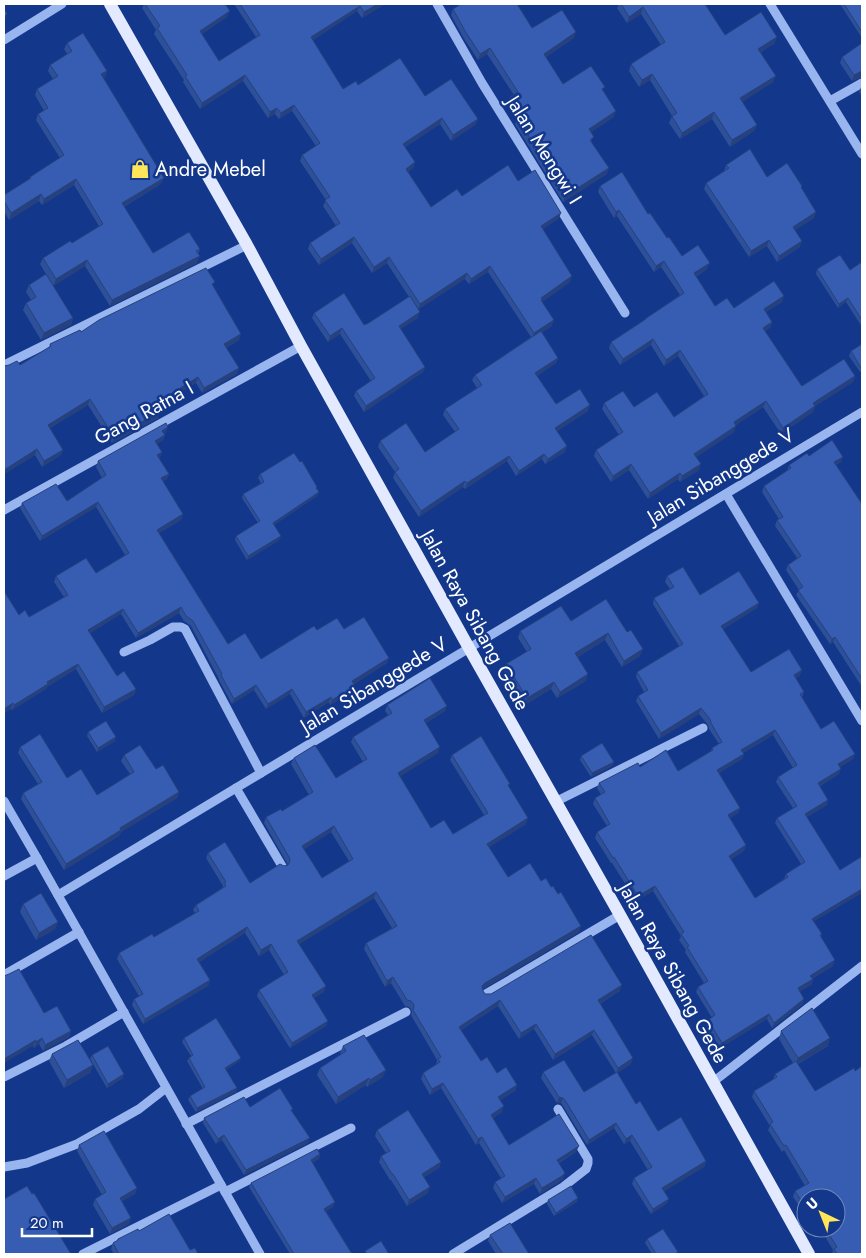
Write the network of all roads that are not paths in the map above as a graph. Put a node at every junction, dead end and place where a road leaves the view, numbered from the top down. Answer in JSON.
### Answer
{"nodes":[{"id":1,"x":62,"y":4,"type":"edge"},
{"id":2,"x":110,"y":4,"type":"edge"},
{"id":3,"x":437,"y":4,"type":"edge"},
{"id":4,"x":770,"y":4,"type":"edge"},
{"id":5,"x":4,"y":40,"type":"edge"},
{"id":6,"x":862,"y":83,"type":"edge"},
{"id":7,"x":830,"y":101,"type":"junction"},
{"id":8,"x":862,"y":154,"type":"edge"},
{"id":9,"x":247,"y":245,"type":"junction"},
{"id":10,"x":625,"y":313,"type":"dead end"},
{"id":11,"x":301,"y":346,"type":"junction"},
{"id":12,"x":4,"y":365,"type":"edge"},
{"id":13,"x":862,"y":412,"type":"edge"},
{"id":14,"x":726,"y":494,"type":"junction"},
{"id":15,"x":4,"y":510,"type":"edge"},
{"id":16,"x":469,"y":648,"type":"junction"},
{"id":17,"x":124,"y":652,"type":"dead end"},
{"id":18,"x":862,"y":721,"type":"edge"},
{"id":19,"x":703,"y":728,"type":"dead end"},
{"id":20,"x":261,"y":773,"type":"junction"},
{"id":21,"x":236,"y":788,"type":"junction"},
{"id":22,"x":4,"y":801,"type":"edge"},
{"id":23,"x":555,"y":802,"type":"junction"},
{"id":24,"x":37,"y":858,"type":"junction"},
{"id":25,"x":282,"y":866,"type":"edge"},
{"id":26,"x":4,"y":876,"type":"edge"},
{"id":27,"x":58,"y":895,"type":"junction"},
{"id":28,"x":620,"y":915,"type":"junction"},
{"id":29,"x":79,"y":932,"type":"junction"},
{"id":30,"x":862,"y":966,"type":"edge"},
{"id":31,"x":4,"y":975,"type":"edge"},
{"id":32,"x":486,"y":994,"type":"edge"},
{"id":33,"x":124,"y":1012,"type":"junction"},
{"id":34,"x":406,"y":1012,"type":"dead end"},
{"id":35,"x":4,"y":1077,"type":"edge"},
{"id":36,"x":713,"y":1082,"type":"junction"},
{"id":37,"x":166,"y":1088,"type":"junction"},
{"id":38,"x":558,"y":1109,"type":"dead end"},
{"id":39,"x":186,"y":1124,"type":"junction"},
{"id":40,"x":351,"y":1128,"type":"dead end"},
{"id":41,"x":4,"y":1167,"type":"edge"},
{"id":42,"x":223,"y":1188,"type":"junction"},
{"id":43,"x":83,"y":1254,"type":"edge"},
{"id":44,"x":260,"y":1254,"type":"edge"},
{"id":45,"x":453,"y":1254,"type":"edge"},
{"id":46,"x":809,"y":1254,"type":"edge"}],
"edges":[{"from":1,"to":5,"type":"street"},
{"from":2,"to":9,"type":"main road","name":"Jalan Raya Sibang Gede"},
{"from":3,"to":10,"type":"street","name":"Jalan Mengwi I"},
{"from":4,"to":7,"type":"street"},
{"from":6,"to":7,"type":"street"},
{"from":7,"to":8,"type":"street"},
{"from":9,"to":11,"type":"main road","name":"Jalan Raya Sibang Gede"},
{"from":9,"to":12,"type":"street"},
{"from":11,"to":15,"type":"street","name":"Gang Ratna I"},
{"from":11,"to":16,"type":"main road","name":"Jalan Raya Sibang Gede"},
{"from":13,"to":14,"type":"street","name":"Jalan Sibanggede V"},
{"from":14,"to":16,"type":"street","name":"Jalan Sibanggede V"},
{"from":14,"to":18,"type":"street"},
{"from":16,"to":20,"type":"street","name":"Jalan Sibanggede V"},
{"from":16,"to":23,"type":"main road","name":"Jalan Raya Sibang Gede"},
{"from":17,"to":20,"type":"street"},
{"from":19,"to":23,"type":"street"},
{"from":20,"to":21,"type":"street","name":"Jalan Sibanggede V"},
{"from":21,"to":25,"type":"street"},
{"from":21,"to":27,"type":"street","name":"Jalan Sibanggede V"},
{"from":22,"to":24,"type":"street"},
{"from":23,"to":28,"type":"main road","name":"Jalan Raya Sibang Gede"},
{"from":24,"to":26,"type":"street"},
{"from":24,"to":27,"type":"street"},
{"from":27,"to":29,"type":"street"},
{"from":28,"to":32,"type":"street"},
{"from":28,"to":36,"type":"main road","name":"Jalan Raya Sibang Gede"},
{"from":29,"to":31,"type":"street"},
{"from":29,"to":33,"type":"street"},
{"from":30,"to":36,"type":"street"},
{"from":33,"to":35,"type":"street"},
{"from":33,"to":37,"type":"street"},
{"from":34,"to":39,"type":"street"},
{"from":36,"to":46,"type":"main road","name":"Jalan Raya Sibang Gede"},
{"from":37,"to":39,"type":"street"},
{"from":37,"to":41,"type":"street"},
{"from":38,"to":45,"type":"street"},
{"from":39,"to":42,"type":"street"},
{"from":40,"to":42,"type":"street"},
{"from":42,"to":43,"type":"street"},
{"from":42,"to":44,"type":"street"}]}
